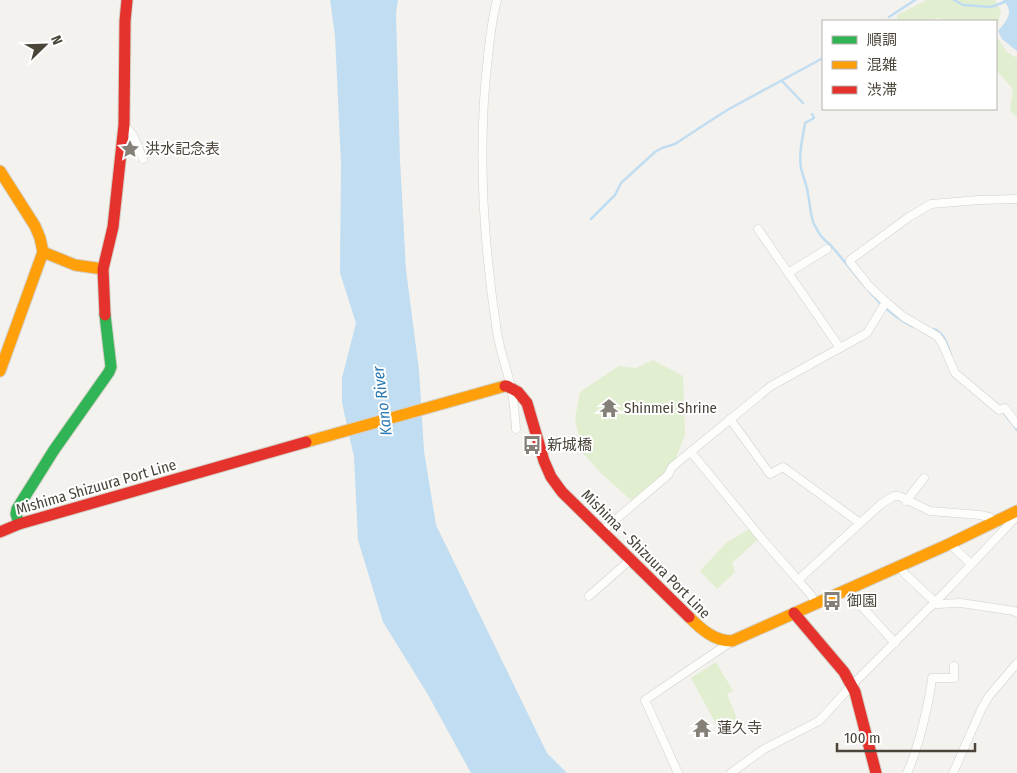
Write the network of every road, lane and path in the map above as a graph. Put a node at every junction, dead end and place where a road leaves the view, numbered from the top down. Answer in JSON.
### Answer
{"nodes":[{"id":1,"x":127,"y":0,"type":"edge"},
{"id":2,"x":497,"y":0,"type":"edge"},
{"id":3,"x":124,"y":125,"type":"junction"},
{"id":4,"x":143,"y":159,"type":"dead end"},
{"id":5,"x":0,"y":171,"type":"edge"},
{"id":6,"x":1017,"y":198,"type":"edge"},
{"id":7,"x":758,"y":229,"type":"dead end"},
{"id":8,"x":827,"y":249,"type":"dead end"},
{"id":9,"x":43,"y":252,"type":"junction"},
{"id":10,"x":103,"y":270,"type":"junction"},
{"id":11,"x":788,"y":273,"type":"junction"},
{"id":12,"x":886,"y":302,"type":"junction"},
{"id":13,"x":840,"y":348,"type":"junction"},
{"id":14,"x":0,"y":371,"type":"edge"},
{"id":15,"x":507,"y":387,"type":"junction"},
{"id":16,"x":730,"y":419,"type":"junction"},
{"id":17,"x":1017,"y":424,"type":"edge"},
{"id":18,"x":516,"y":429,"type":"dead end"},
{"id":19,"x":691,"y":452,"type":"junction"},
{"id":20,"x":924,"y":478,"type":"dead end"},
{"id":21,"x":906,"y":501,"type":"junction"},
{"id":22,"x":1017,"y":510,"type":"edge"},
{"id":23,"x":1017,"y":516,"type":"edge"},
{"id":24,"x":995,"y":522,"type":"junction"},
{"id":25,"x":860,"y":523,"type":"junction"},
{"id":26,"x":19,"y":524,"type":"junction"},
{"id":27,"x":0,"y":532,"type":"edge"},
{"id":28,"x":601,"y":532,"type":"junction"},
{"id":29,"x":949,"y":543,"type":"junction"},
{"id":30,"x":630,"y":560,"type":"junction"},
{"id":31,"x":971,"y":564,"type":"junction"},
{"id":32,"x":899,"y":566,"type":"junction"},
{"id":33,"x":798,"y":580,"type":"junction"},
{"id":34,"x":847,"y":590,"type":"junction"},
{"id":35,"x":589,"y":596,"type":"dead end"},
{"id":36,"x":935,"y":602,"type":"junction"},
{"id":37,"x":816,"y":604,"type":"junction"},
{"id":38,"x":794,"y":613,"type":"junction"},
{"id":39,"x":1017,"y":613,"type":"edge"},
{"id":40,"x":732,"y":641,"type":"junction"},
{"id":41,"x":895,"y":643,"type":"junction"},
{"id":42,"x":1017,"y":663,"type":"edge"},
{"id":43,"x":954,"y":666,"type":"dead end"},
{"id":44,"x":852,"y":684,"type":"junction"},
{"id":45,"x":678,"y":773,"type":"edge"},
{"id":46,"x":731,"y":773,"type":"edge"},
{"id":47,"x":876,"y":773,"type":"edge"},
{"id":48,"x":907,"y":773,"type":"edge"},
{"id":49,"x":953,"y":773,"type":"edge"}],
"edges":[{"from":1,"to":3,"type":"main road"},
{"from":2,"to":15,"type":"street"},
{"from":3,"to":4,"type":"street"},
{"from":3,"to":10,"type":"main road"},
{"from":5,"to":9,"type":"main road"},
{"from":6,"to":12,"type":"street"},
{"from":7,"to":11,"type":"street"},
{"from":8,"to":11,"type":"street"},
{"from":9,"to":10,"type":"main road"},
{"from":9,"to":14,"type":"main road"},
{"from":10,"to":26,"type":"main road"},
{"from":11,"to":13,"type":"street"},
{"from":12,"to":13,"type":"street"},
{"from":12,"to":17,"type":"street"},
{"from":13,"to":16,"type":"street"},
{"from":15,"to":18,"type":"street"},
{"from":15,"to":26,"type":"main road","name":"Mishima Shizuura Port Line"},
{"from":15,"to":28,"type":"main road","name":"Mishima - Shizuura Port Line"},
{"from":16,"to":19,"type":"street"},
{"from":16,"to":25,"type":"street"},
{"from":19,"to":28,"type":"street"},
{"from":19,"to":33,"type":"street"},
{"from":20,"to":21,"type":"street"},
{"from":21,"to":24,"type":"street"},
{"from":21,"to":25,"type":"street"},
{"from":22,"to":24,"type":"main road"},
{"from":23,"to":31,"type":"street"},
{"from":24,"to":29,"type":"main road"},
{"from":25,"to":33,"type":"street"},
{"from":26,"to":27,"type":"main road","name":"Mishima Shizuura Port Line"},
{"from":28,"to":30,"type":"main road","name":"Mishima - Shizuura Port Line"},
{"from":29,"to":31,"type":"street"},
{"from":29,"to":32,"type":"main road"},
{"from":30,"to":35,"type":"street"},
{"from":30,"to":40,"type":"main road","name":"Mishima - Shizuura Port Line"},
{"from":31,"to":36,"type":"street"},
{"from":32,"to":34,"type":"main road"},
{"from":32,"to":36,"type":"street"},
{"from":33,"to":37,"type":"street"},
{"from":34,"to":37,"type":"main road"},
{"from":34,"to":41,"type":"street"},
{"from":36,"to":39,"type":"street"},
{"from":36,"to":41,"type":"street"},
{"from":37,"to":38,"type":"main road"},
{"from":38,"to":40,"type":"main road"},
{"from":38,"to":44,"type":"main road"},
{"from":40,"to":45,"type":"street"},
{"from":41,"to":44,"type":"street"},
{"from":42,"to":49,"type":"street"},
{"from":43,"to":48,"type":"street"},
{"from":44,"to":46,"type":"street"},
{"from":44,"to":47,"type":"main road"}]}
